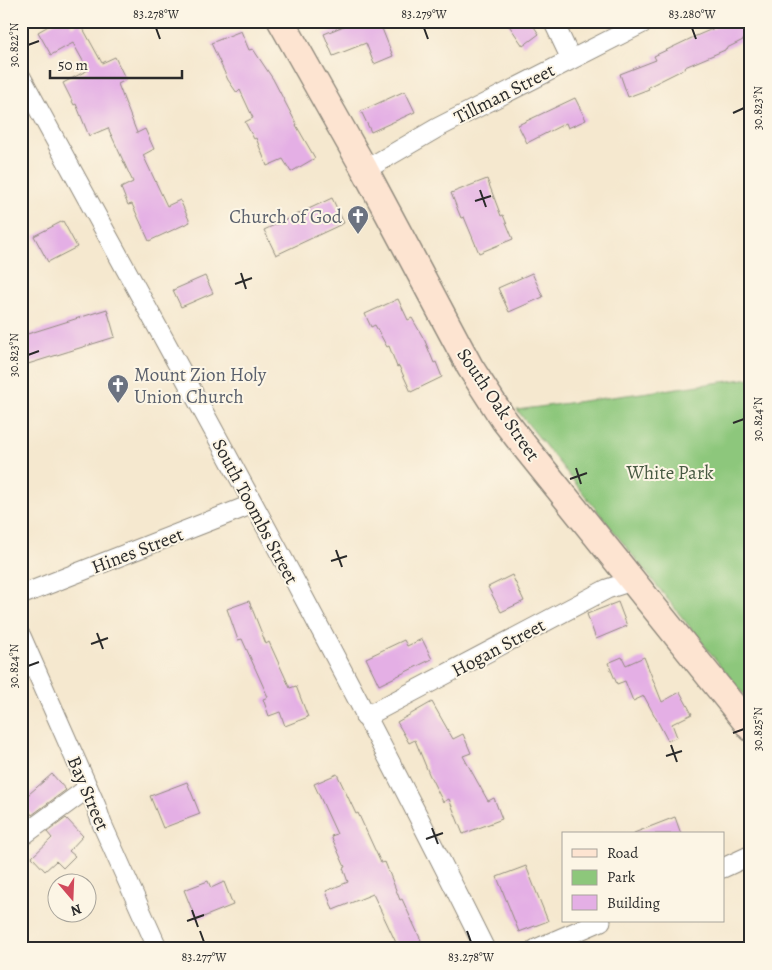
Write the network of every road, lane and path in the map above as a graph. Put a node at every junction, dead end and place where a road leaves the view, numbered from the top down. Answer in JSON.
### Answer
{"nodes":[{"id":1,"x":281,"y":21,"type":"edge"},
{"id":2,"x":553,"y":21,"type":"edge"},
{"id":3,"x":647,"y":21,"type":"edge"},
{"id":4,"x":571,"y":59,"type":"junction"},
{"id":5,"x":21,"y":77,"type":"edge"},
{"id":6,"x":365,"y":170,"type":"junction"},
{"id":7,"x":253,"y":504,"type":"junction"},
{"id":8,"x":632,"y":580,"type":"junction"},
{"id":9,"x":21,"y":595,"type":"edge"},
{"id":10,"x":21,"y":636,"type":"edge"},
{"id":11,"x":366,"y":717,"type":"junction"},
{"id":12,"x":751,"y":728,"type":"edge"},
{"id":13,"x":88,"y":788,"type":"junction"},
{"id":14,"x":21,"y":837,"type":"edge"},
{"id":15,"x":751,"y":855,"type":"edge"},
{"id":16,"x":724,"y":868,"type":"edge"},
{"id":17,"x":600,"y":922,"type":"edge"},
{"id":18,"x":158,"y":949,"type":"edge"},
{"id":19,"x":485,"y":949,"type":"edge"},
{"id":20,"x":536,"y":949,"type":"edge"}],
"edges":[{"from":1,"to":6,"type":"main road","name":"South Oak Street"},
{"from":2,"to":4,"type":"street"},
{"from":3,"to":4,"type":"street","name":"Tillman Street"},
{"from":4,"to":6,"type":"street","name":"Tillman Street"},
{"from":5,"to":7,"type":"street","name":"South Toombs Street"},
{"from":6,"to":8,"type":"main road","name":"South Oak Street"},
{"from":7,"to":9,"type":"street","name":"Hines Street"},
{"from":7,"to":11,"type":"street","name":"South Toombs Street"},
{"from":8,"to":11,"type":"street","name":"Hogan Street"},
{"from":8,"to":12,"type":"main road","name":"South Oak Street"},
{"from":10,"to":13,"type":"street","name":"Bay Street"},
{"from":11,"to":19,"type":"street","name":"South Toombs Street"},
{"from":13,"to":14,"type":"street"},
{"from":13,"to":18,"type":"street","name":"Bay Street"},
{"from":15,"to":16,"type":"street"},
{"from":17,"to":20,"type":"street"}]}
